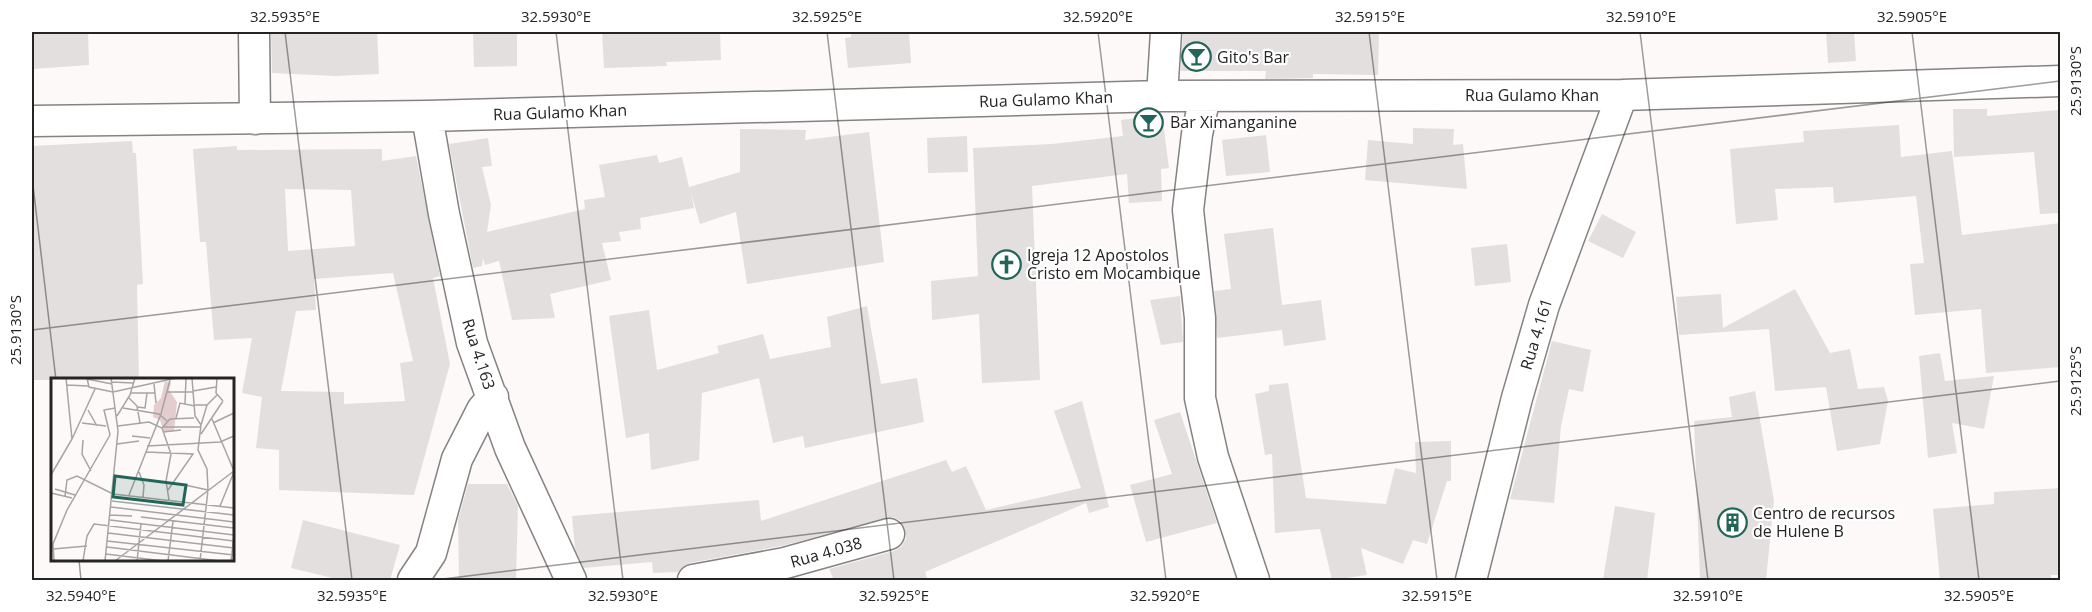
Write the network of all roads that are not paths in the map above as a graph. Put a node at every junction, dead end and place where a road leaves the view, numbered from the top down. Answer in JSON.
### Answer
{"nodes":[{"id":1,"x":254,"y":32,"type":"edge"},
{"id":2,"x":1166,"y":32,"type":"edge"},
{"id":3,"x":2061,"y":81,"type":"edge"},
{"id":4,"x":1622,"y":95,"type":"junction"},
{"id":5,"x":1162,"y":96,"type":"junction"},
{"id":6,"x":1205,"y":96,"type":"junction"},
{"id":7,"x":428,"y":116,"type":"junction"},
{"id":8,"x":255,"y":119,"type":"junction"},
{"id":9,"x":32,"y":121,"type":"edge"},
{"id":10,"x":493,"y":397,"type":"junction"},
{"id":11,"x":889,"y":534,"type":"dead end"},
{"id":12,"x":413,"y":580,"type":"edge"},
{"id":13,"x":571,"y":580,"type":"edge"},
{"id":14,"x":693,"y":580,"type":"edge"},
{"id":15,"x":1254,"y":580,"type":"edge"},
{"id":16,"x":1471,"y":580,"type":"edge"}],
"edges":[{"from":1,"to":8,"type":"street"},
{"from":2,"to":5,"type":"street"},
{"from":3,"to":4,"type":"street","name":"Rua Gulamo Khan"},
{"from":4,"to":6,"type":"street","name":"Rua Gulamo Khan"},
{"from":4,"to":16,"type":"street","name":"Rua 4.161"},
{"from":5,"to":6,"type":"street","name":"Rua Gulamo Khan"},
{"from":5,"to":7,"type":"street","name":"Rua Gulamo Khan"},
{"from":6,"to":15,"type":"street"},
{"from":7,"to":8,"type":"street","name":"Rua Gulamo Khan"},
{"from":7,"to":10,"type":"street","name":"Rua 4.163"},
{"from":8,"to":9,"type":"street","name":"Rua Gulamo Khan"},
{"from":10,"to":12,"type":"street"},
{"from":10,"to":13,"type":"street","name":"Rua 4.163"},
{"from":11,"to":14,"type":"street","name":"Rua 4.038"}]}
